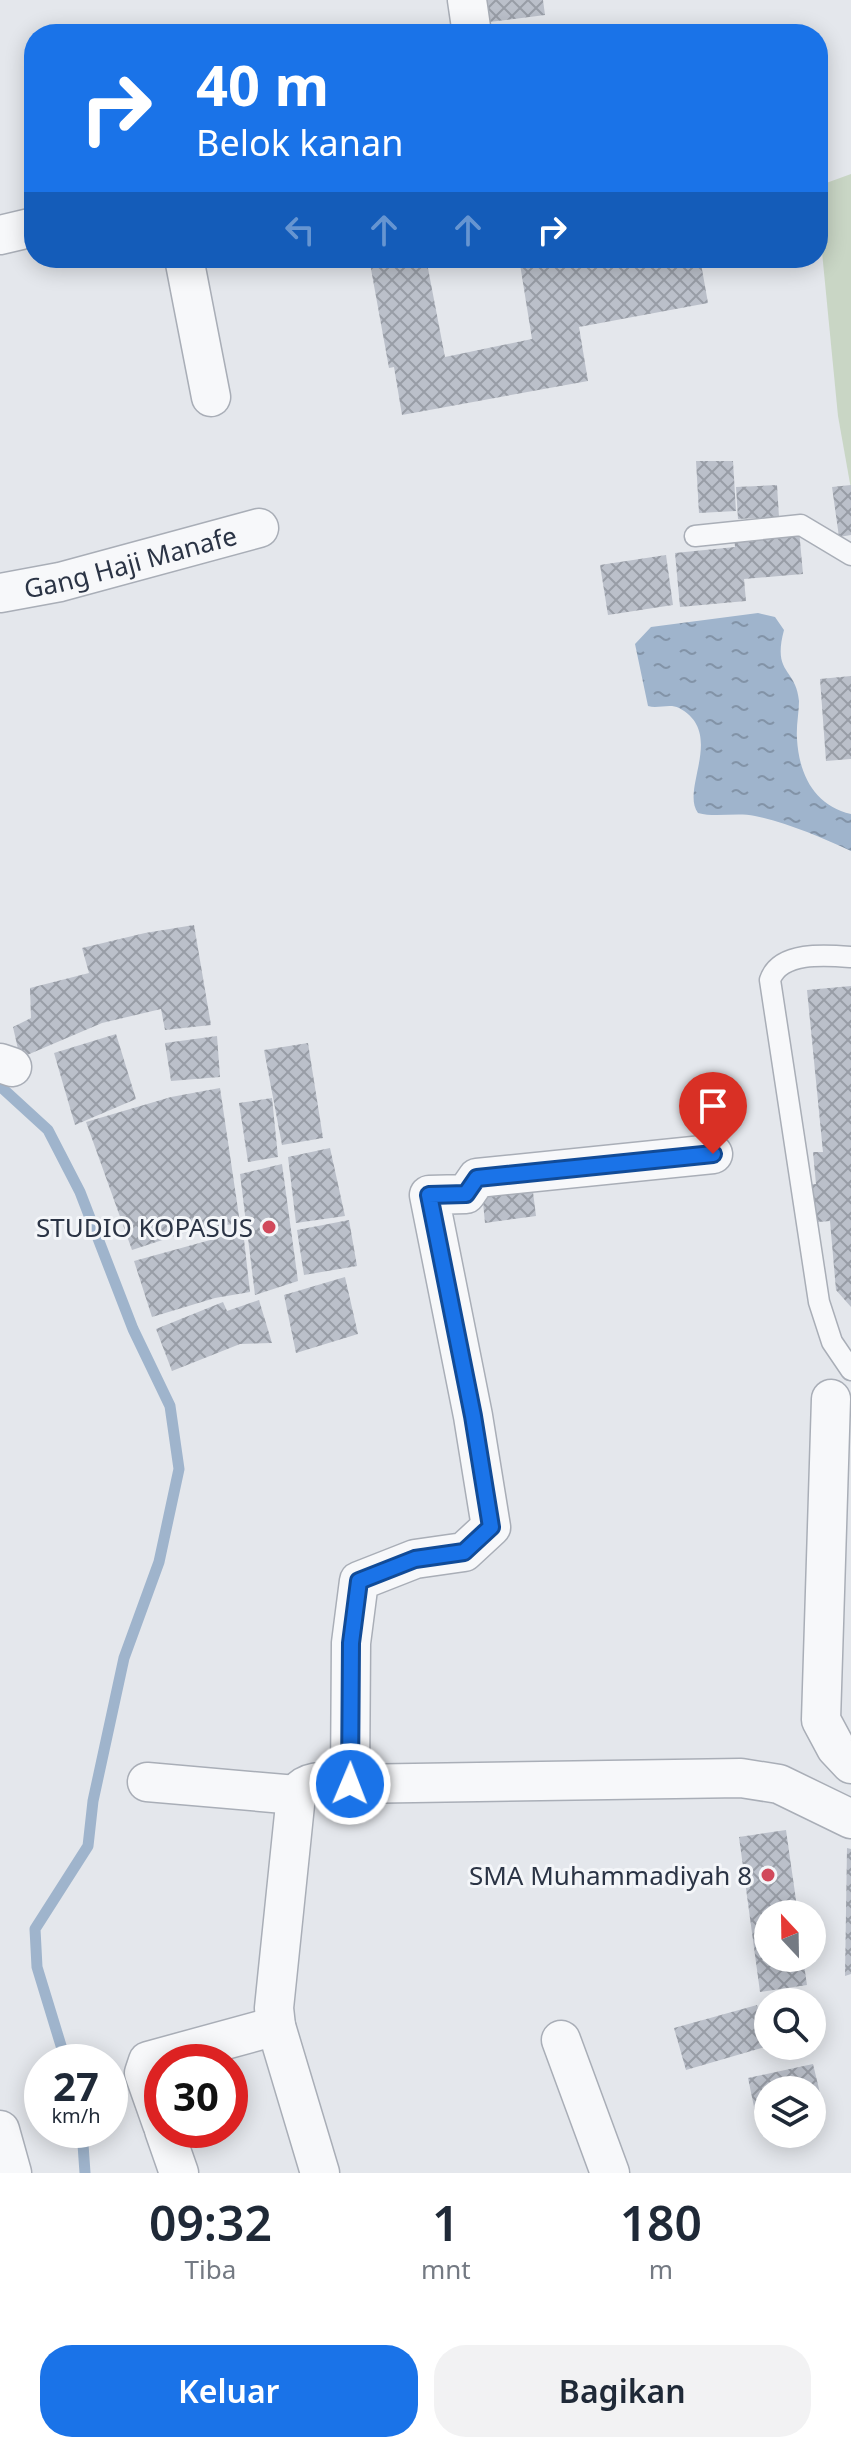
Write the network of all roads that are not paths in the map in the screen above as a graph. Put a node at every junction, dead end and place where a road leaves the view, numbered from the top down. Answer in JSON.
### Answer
{"nodes":[{"id":1,"x":467,"y":0,"type":"edge"},
{"id":2,"x":471,"y":24,"type":"edge"},
{"id":3,"x":24,"y":229,"type":"edge"},
{"id":4,"x":0,"y":235,"type":"edge"},
{"id":5,"x":186,"y":268,"type":"edge"},
{"id":6,"x":211,"y":397,"type":"dead end"},
{"id":7,"x":259,"y":528,"type":"dead end"},
{"id":8,"x":695,"y":536,"type":"dead end"},
{"id":9,"x":851,"y":555,"type":"edge"},
{"id":10,"x":0,"y":593,"type":"edge"},
{"id":11,"x":851,"y":957,"type":"edge"},
{"id":12,"x":713,"y":1154,"type":"dead end"},
{"id":13,"x":841,"y":1385,"type":"edge"},
{"id":14,"x":851,"y":1764,"type":"edge"},
{"id":15,"x":147,"y":1782,"type":"dead end"},
{"id":16,"x":350,"y":1784,"type":"junction"},
{"id":17,"x":296,"y":1795,"type":"junction"},
{"id":18,"x":851,"y":1819,"type":"edge"},
{"id":19,"x":276,"y":2026,"type":"junction"},
{"id":20,"x":561,"y":2040,"type":"dead end"},
{"id":21,"x":210,"y":2044,"type":"edge"},
{"id":22,"x":0,"y":2130,"type":"edge"},
{"id":23,"x":170,"y":2148,"type":"edge"},
{"id":24,"x":12,"y":2173,"type":"edge"},
{"id":25,"x":179,"y":2173,"type":"edge"},
{"id":26,"x":320,"y":2173,"type":"edge"},
{"id":27,"x":610,"y":2173,"type":"edge"}],
"edges":[{"from":1,"to":2,"type":"street"},
{"from":3,"to":4,"type":"street"},
{"from":5,"to":6,"type":"street"},
{"from":7,"to":10,"type":"street","name":"Gang Haji Manafe"},
{"from":8,"to":9,"type":"lane"},
{"from":11,"to":13,"type":"lane"},
{"from":12,"to":16,"type":"street"},
{"from":13,"to":14,"type":"street"},
{"from":15,"to":17,"type":"street"},
{"from":16,"to":17,"type":"street"},
{"from":16,"to":18,"type":"street"},
{"from":17,"to":19,"type":"street"},
{"from":19,"to":21,"type":"street"},
{"from":19,"to":26,"type":"street"},
{"from":20,"to":27,"type":"street"},
{"from":22,"to":24,"type":"street"},
{"from":23,"to":25,"type":"street"}]}
